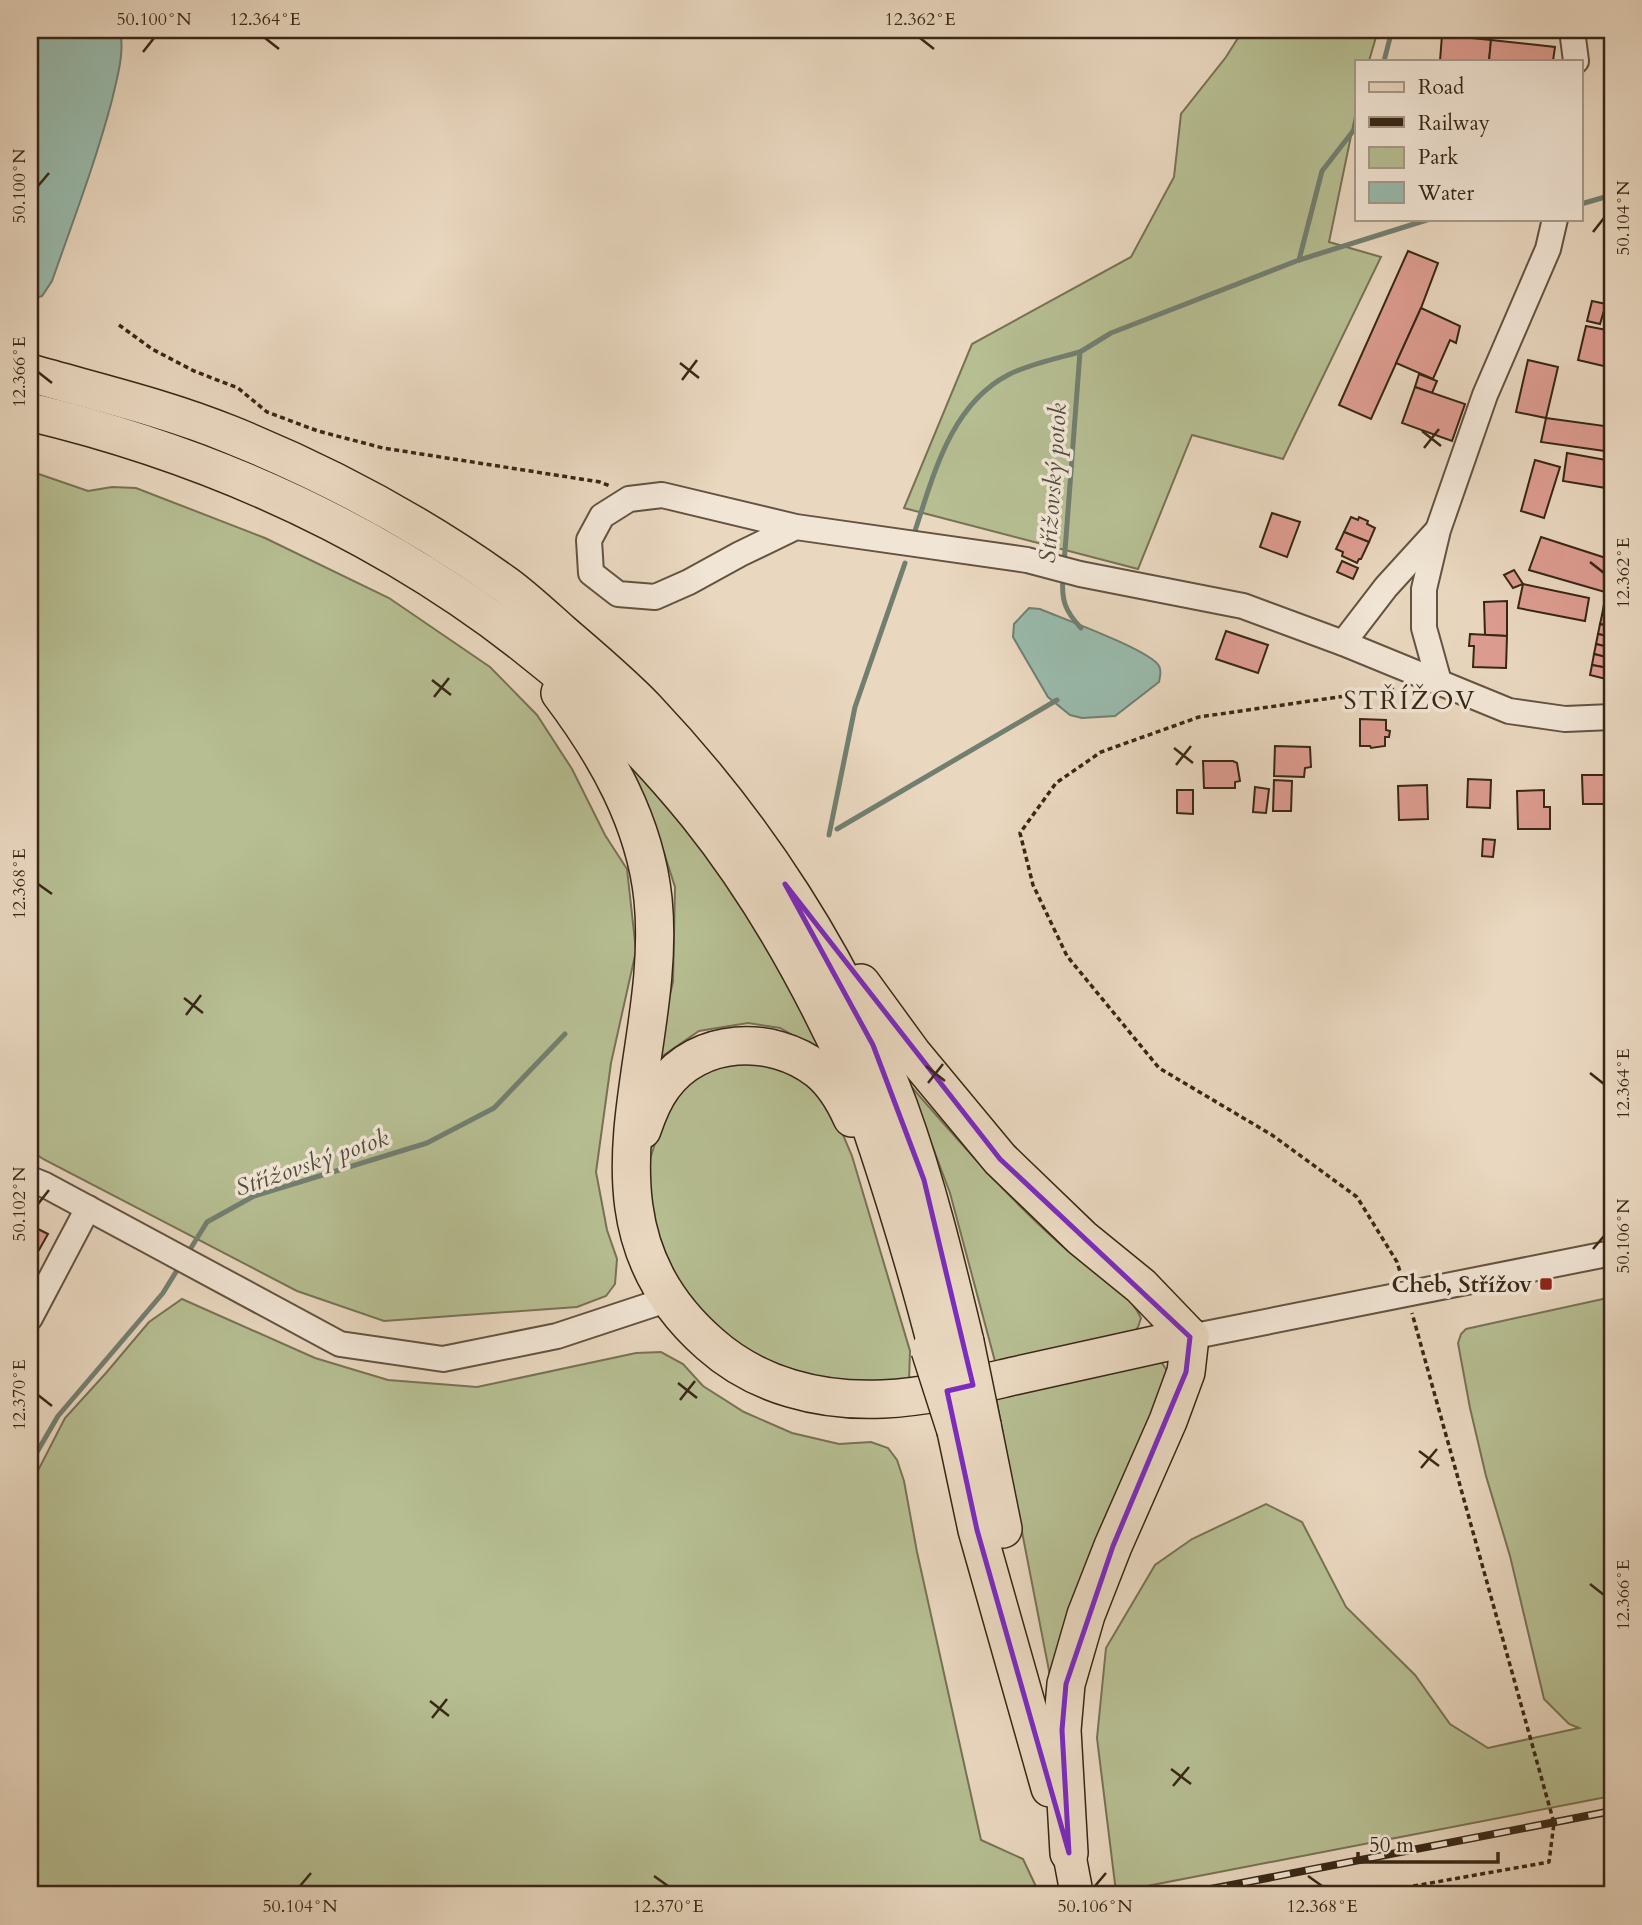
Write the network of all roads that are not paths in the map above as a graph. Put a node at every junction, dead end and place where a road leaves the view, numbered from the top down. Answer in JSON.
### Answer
{"nodes":[{"id":1,"x":1572,"y":30,"type":"edge"},
{"id":2,"x":1576,"y":60,"type":"edge"},
{"id":3,"x":1555,"y":220,"type":"edge"},
{"id":4,"x":30,"y":373,"type":"edge"},
{"id":5,"x":30,"y":412,"type":"edge"},
{"id":6,"x":796,"y":527,"type":"junction"},
{"id":7,"x":1438,"y":530,"type":"junction"},
{"id":8,"x":522,"y":643,"type":"junction"},
{"id":9,"x":1343,"y":643,"type":"junction"},
{"id":10,"x":1439,"y":682,"type":"junction"},
{"id":11,"x":1612,"y":717,"type":"edge"},
{"id":12,"x":785,"y":884,"type":"junction"},
{"id":13,"x":30,"y":1179,"type":"edge"},
{"id":14,"x":634,"y":1207,"type":"junction"},
{"id":15,"x":88,"y":1208,"type":"junction"},
{"id":16,"x":1612,"y":1253,"type":"edge"},
{"id":17,"x":669,"y":1299,"type":"junction"},
{"id":18,"x":30,"y":1318,"type":"edge"},
{"id":19,"x":1190,"y":1337,"type":"junction"},
{"id":20,"x":944,"y":1347,"type":"junction"},
{"id":21,"x":1069,"y":1856,"type":"junction"},
{"id":22,"x":1077,"y":1895,"type":"edge"}],
"edges":[{"from":1,"to":2,"type":"street"},
{"from":3,"to":7,"type":"street"},
{"from":4,"to":12,"type":"highway"},
{"from":5,"to":8,"type":"highway"},
{"from":6,"to":6,"type":"street"},
{"from":6,"to":9,"type":"street"},
{"from":7,"to":9,"type":"street"},
{"from":7,"to":10,"type":"street"},
{"from":8,"to":14,"type":"highway"},
{"from":8,"to":20,"type":"highway"},
{"from":9,"to":10,"type":"street"},
{"from":10,"to":11,"type":"street"},
{"from":12,"to":19,"type":"highway"},
{"from":12,"to":20,"type":"highway"},
{"from":13,"to":15,"type":"street"},
{"from":14,"to":17,"type":"highway"},
{"from":14,"to":20,"type":"highway"},
{"from":15,"to":17,"type":"street"},
{"from":15,"to":18,"type":"street"},
{"from":16,"to":19,"type":"street"},
{"from":17,"to":19,"type":"highway"},
{"from":19,"to":21,"type":"highway"},
{"from":20,"to":21,"type":"highway","bridge":true},
{"from":21,"to":22,"type":"main road"}]}
